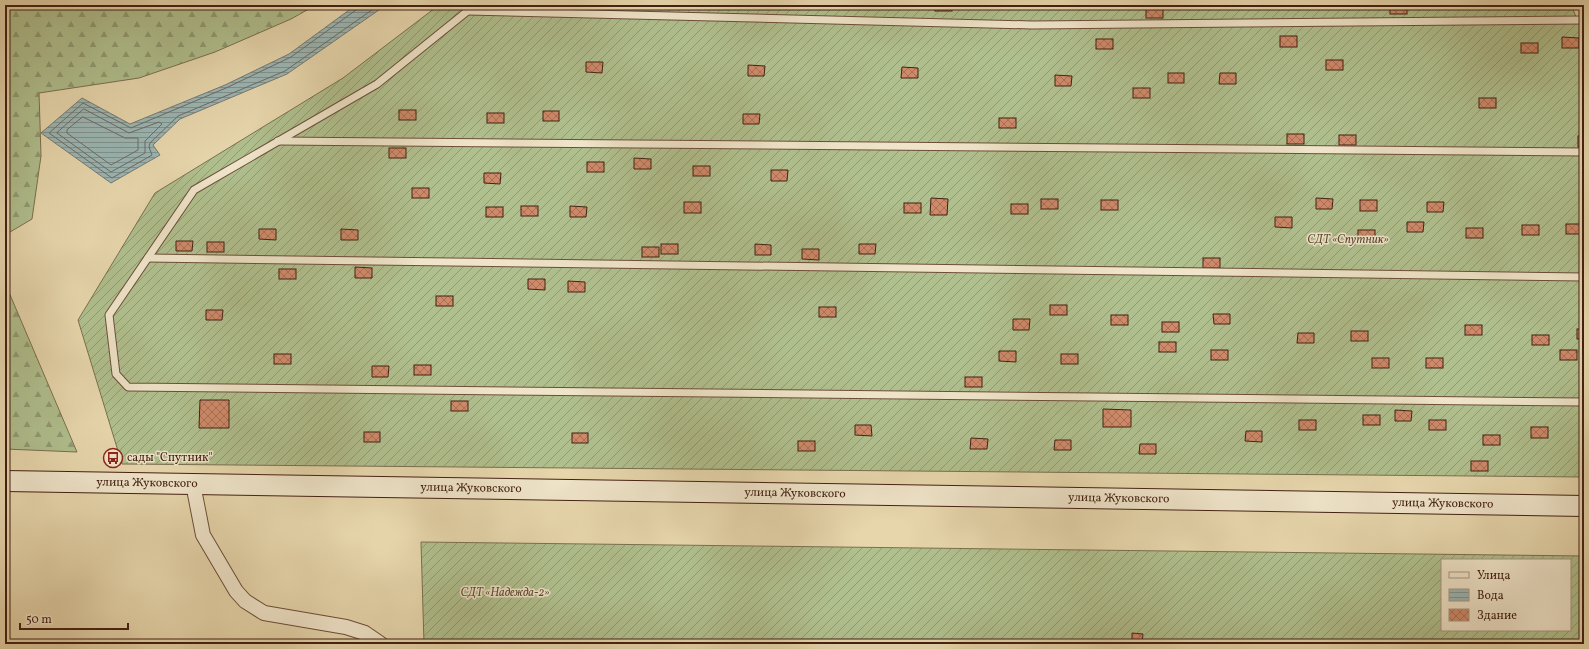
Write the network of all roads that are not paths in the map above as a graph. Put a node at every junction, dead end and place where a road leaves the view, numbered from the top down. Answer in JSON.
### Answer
{"nodes":[{"id":1,"x":475,"y":5,"type":"edge"},
{"id":2,"x":468,"y":11,"type":"junction"},
{"id":3,"x":1584,"y":20,"type":"edge"},
{"id":4,"x":278,"y":141,"type":"junction"},
{"id":5,"x":1584,"y":152,"type":"edge"},
{"id":6,"x":148,"y":258,"type":"junction"},
{"id":7,"x":1584,"y":277,"type":"edge"},
{"id":8,"x":1584,"y":402,"type":"edge"},
{"id":9,"x":5,"y":481,"type":"edge"},
{"id":10,"x":194,"y":484,"type":"junction"},
{"id":11,"x":1584,"y":506,"type":"edge"},
{"id":12,"x":381,"y":644,"type":"edge"}],
"edges":[{"from":1,"to":2,"type":"lane"},
{"from":2,"to":3,"type":"lane"},
{"from":2,"to":4,"type":"lane"},
{"from":4,"to":5,"type":"lane"},
{"from":4,"to":6,"type":"lane"},
{"from":6,"to":7,"type":"lane"},
{"from":6,"to":8,"type":"lane"},
{"from":9,"to":10,"type":"main road","name":"улица Жуковского"},
{"from":10,"to":11,"type":"main road","name":"улица Жуковского"},
{"from":10,"to":12,"type":"street"}]}
